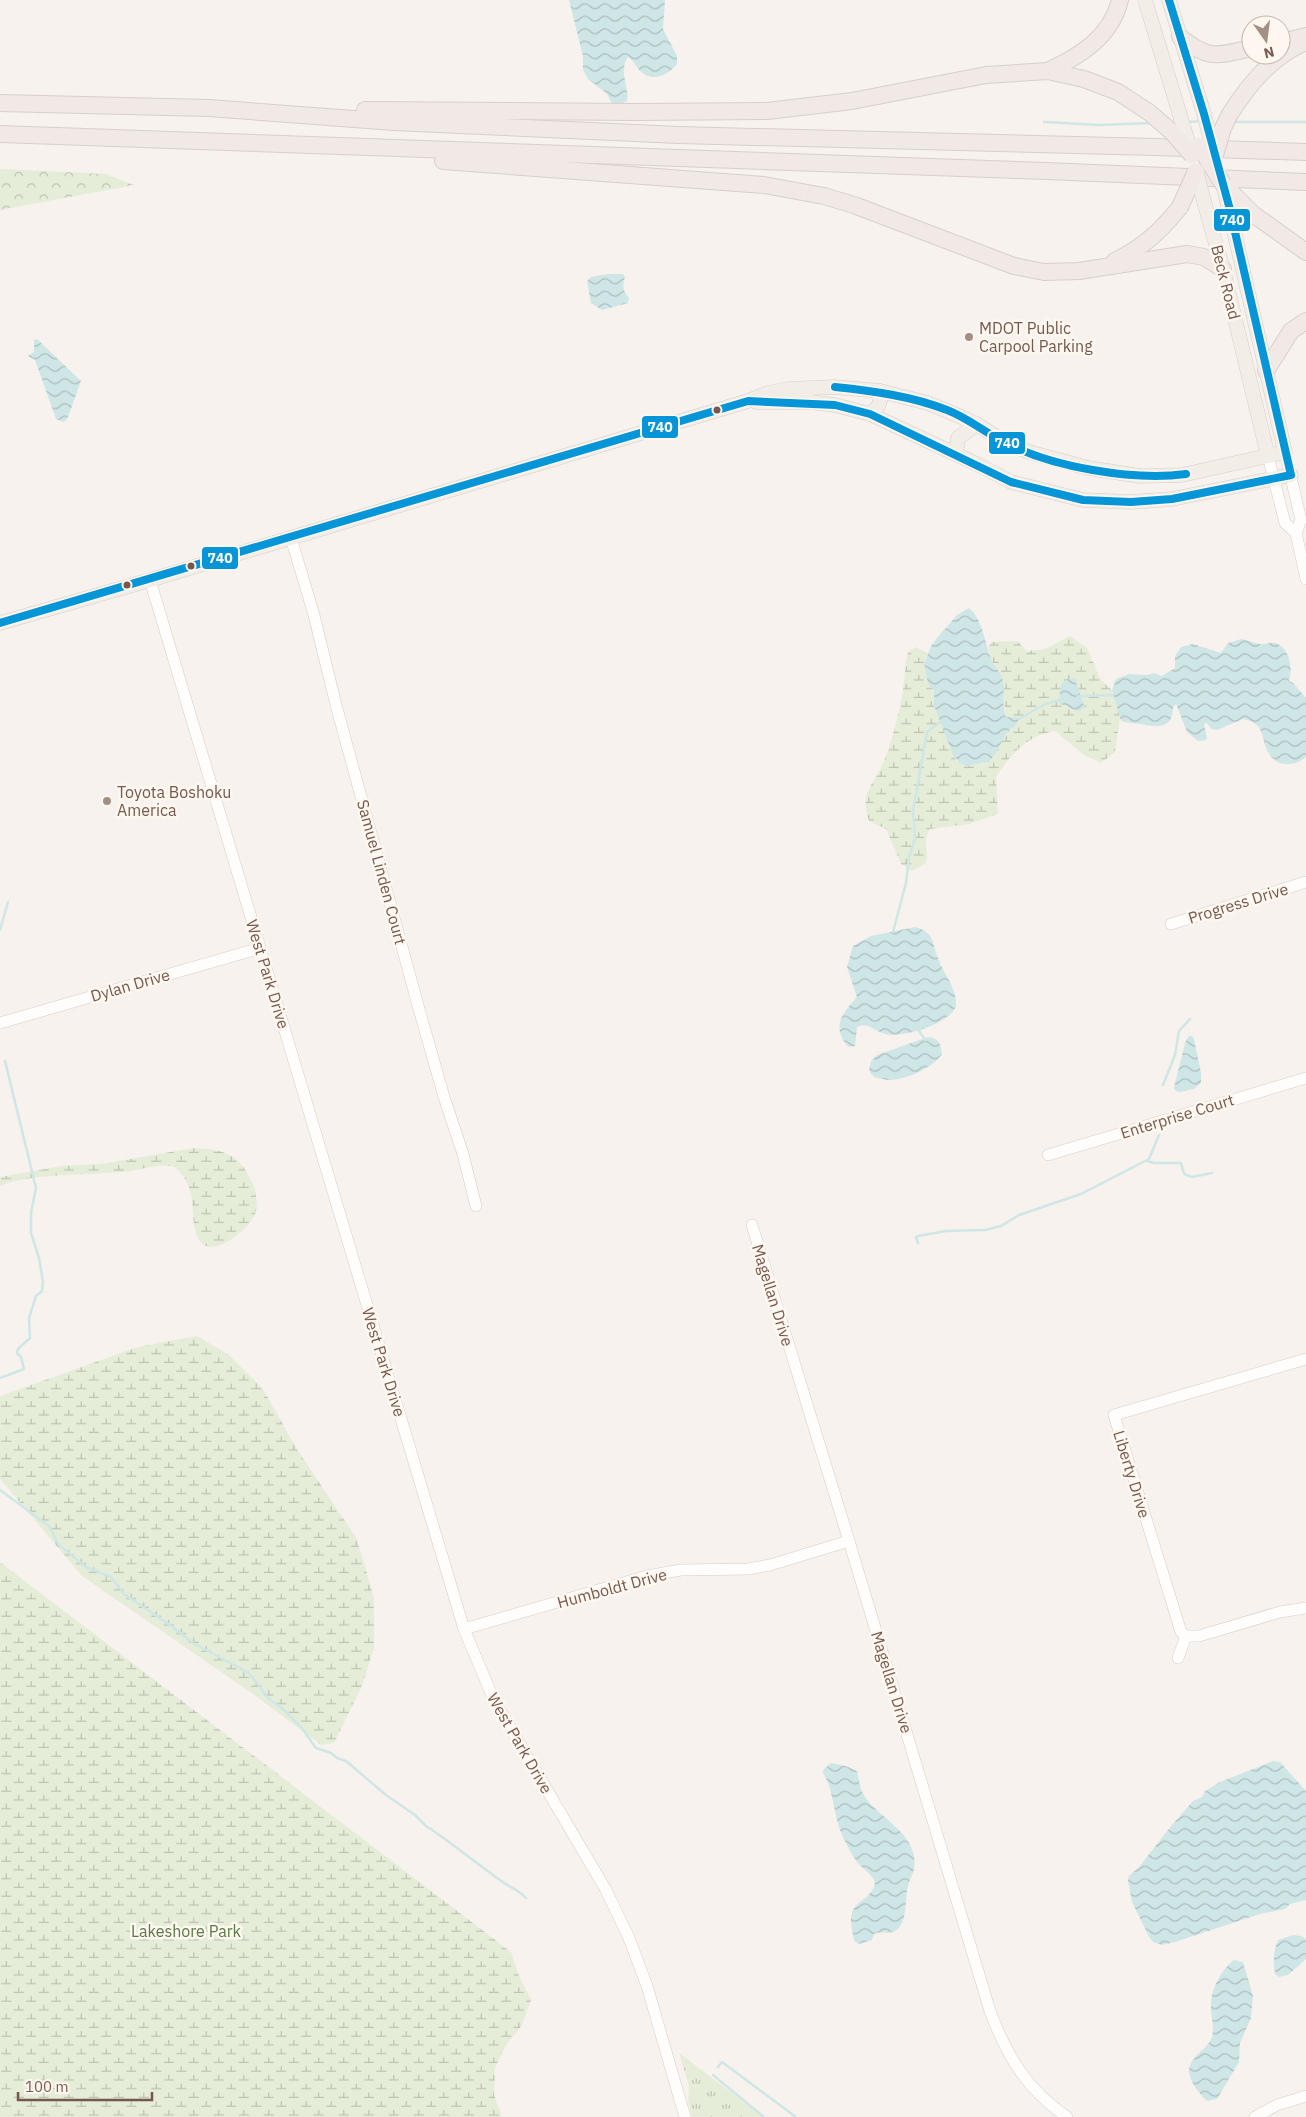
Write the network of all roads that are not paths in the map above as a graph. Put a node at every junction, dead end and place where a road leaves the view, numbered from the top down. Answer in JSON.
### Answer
{"nodes":[{"id":1,"x":1120,"y":0,"type":"edge"},
{"id":2,"x":1145,"y":0,"type":"edge"},
{"id":3,"x":1169,"y":0,"type":"edge"},
{"id":4,"x":1306,"y":36,"type":"edge"},
{"id":5,"x":1180,"y":37,"type":"junction"},
{"id":6,"x":1291,"y":40,"type":"edge"},
{"id":7,"x":1306,"y":42,"type":"edge"},
{"id":8,"x":1241,"y":50,"type":"edge"},
{"id":9,"x":1048,"y":71,"type":"junction"},
{"id":10,"x":0,"y":103,"type":"edge"},
{"id":11,"x":209,"y":108,"type":"junction"},
{"id":12,"x":1180,"y":112,"type":"joint"},
{"id":13,"x":1204,"y":114,"type":"joint"},
{"id":14,"x":0,"y":134,"type":"edge"},
{"id":15,"x":372,"y":148,"type":"junction"},
{"id":16,"x":1306,"y":152,"type":"edge"},
{"id":17,"x":1205,"y":165,"type":"junction"},
{"id":18,"x":1306,"y":182,"type":"edge"},
{"id":19,"x":1206,"y":205,"type":"joint"},
{"id":20,"x":1229,"y":206,"type":"joint"},
{"id":21,"x":1306,"y":252,"type":"edge"},
{"id":22,"x":1223,"y":269,"type":"junction"},
{"id":23,"x":1079,"y":271,"type":"junction"},
{"id":24,"x":1306,"y":321,"type":"edge"},
{"id":25,"x":1266,"y":371,"type":"junction"},
{"id":26,"x":880,"y":391,"type":"junction"},
{"id":27,"x":748,"y":401,"type":"junction"},
{"id":28,"x":870,"y":414,"type":"junction"},
{"id":29,"x":977,"y":424,"type":"junction"},
{"id":30,"x":1285,"y":452,"type":"junction"},
{"id":31,"x":956,"y":454,"type":"junction"},
{"id":32,"x":1268,"y":456,"type":"junction"},
{"id":33,"x":1291,"y":474,"type":"junction"},
{"id":34,"x":1274,"y":478,"type":"junction"},
{"id":35,"x":1296,"y":533,"type":"junction"},
{"id":36,"x":291,"y":538,"type":"junction"},
{"id":37,"x":1306,"y":579,"type":"edge"},
{"id":38,"x":150,"y":580,"type":"junction"},
{"id":39,"x":0,"y":622,"type":"edge"},
{"id":40,"x":1306,"y":882,"type":"edge"},
{"id":41,"x":1171,"y":924,"type":"dead end"},
{"id":42,"x":260,"y":948,"type":"junction"},
{"id":43,"x":0,"y":1023,"type":"edge"},
{"id":44,"x":1306,"y":1078,"type":"edge"},
{"id":45,"x":1048,"y":1155,"type":"dead end"},
{"id":46,"x":476,"y":1206,"type":"dead end"},
{"id":47,"x":752,"y":1226,"type":"dead end"},
{"id":48,"x":1306,"y":1359,"type":"edge"},
{"id":49,"x":849,"y":1542,"type":"junction"},
{"id":50,"x":1306,"y":1608,"type":"edge"},
{"id":51,"x":464,"y":1629,"type":"junction"},
{"id":52,"x":1186,"y":1636,"type":"junction"},
{"id":53,"x":1178,"y":1658,"type":"dead end"},
{"id":54,"x":1306,"y":2096,"type":"edge"},
{"id":55,"x":685,"y":2117,"type":"edge"},
{"id":56,"x":1067,"y":2117,"type":"edge"},
{"id":57,"x":1255,"y":2117,"type":"edge"}],
"edges":[{"from":1,"to":9,"type":"highway"},
{"from":2,"to":12,"type":"main road"},
{"from":3,"to":5,"type":"main road"},
{"from":4,"to":6,"type":"highway"},
{"from":5,"to":8,"type":"highway"},
{"from":5,"to":13,"type":"main road"},
{"from":7,"to":17,"type":"highway","bridge":true},
{"from":9,"to":11,"type":"highway"},
{"from":9,"to":17,"type":"highway","bridge":true},
{"from":10,"to":11,"type":"highway"},
{"from":11,"to":16,"type":"highway"},
{"from":12,"to":17,"type":"highway","bridge":true},
{"from":13,"to":17,"type":"highway","bridge":true},
{"from":14,"to":15,"type":"highway"},
{"from":15,"to":18,"type":"highway"},
{"from":15,"to":23,"type":"highway"},
{"from":17,"to":19,"type":"highway"},
{"from":17,"to":20,"type":"highway"},
{"from":17,"to":21,"type":"highway"},
{"from":17,"to":23,"type":"highway","bridge":true},
{"from":19,"to":22,"type":"main road","name":"Beck Road"},
{"from":20,"to":25,"type":"main road","name":"Beck Road"},
{"from":22,"to":23,"type":"highway"},
{"from":22,"to":32,"type":"main road","name":"Beck Road"},
{"from":24,"to":25,"type":"highway"},
{"from":25,"to":30,"type":"main road","name":"Beck Road"},
{"from":26,"to":27,"type":"main road"},
{"from":26,"to":28,"type":"main road"},
{"from":26,"to":29,"type":"main road"},
{"from":27,"to":28,"type":"main road"},
{"from":27,"to":36,"type":"main road"},
{"from":28,"to":31,"type":"main road"},
{"from":29,"to":31,"type":"main road"},
{"from":29,"to":32,"type":"main road"},
{"from":30,"to":32,"type":"main road"},
{"from":30,"to":33,"type":"street","name":"Beck Road"},
{"from":31,"to":34,"type":"main road"},
{"from":32,"to":34,"type":"street","name":"Beck Road"},
{"from":33,"to":34,"type":"main road"},
{"from":33,"to":35,"type":"street","name":"Beck Road"},
{"from":34,"to":35,"type":"street","name":"Beck Road"},
{"from":35,"to":37,"type":"street","name":"Beck Road"},
{"from":36,"to":38,"type":"main road"},
{"from":36,"to":46,"type":"street","name":"Samuel Linden Court"},
{"from":38,"to":39,"type":"main road"},
{"from":38,"to":42,"type":"street","name":"West Park Drive"},
{"from":40,"to":41,"type":"street","name":"Progress Drive"},
{"from":42,"to":43,"type":"street","name":"Dylan Drive"},
{"from":42,"to":51,"type":"street","name":"West Park Drive"},
{"from":44,"to":45,"type":"street","name":"Enterprise Court"},
{"from":47,"to":49,"type":"street","name":"Magellan Drive"},
{"from":48,"to":52,"type":"street","name":"Liberty Drive"},
{"from":49,"to":51,"type":"street","name":"Humboldt Drive"},
{"from":49,"to":56,"type":"street","name":"Magellan Drive"},
{"from":50,"to":52,"type":"street"},
{"from":51,"to":55,"type":"street","name":"West Park Drive"},
{"from":52,"to":53,"type":"street"},
{"from":54,"to":57,"type":"street"}]}
